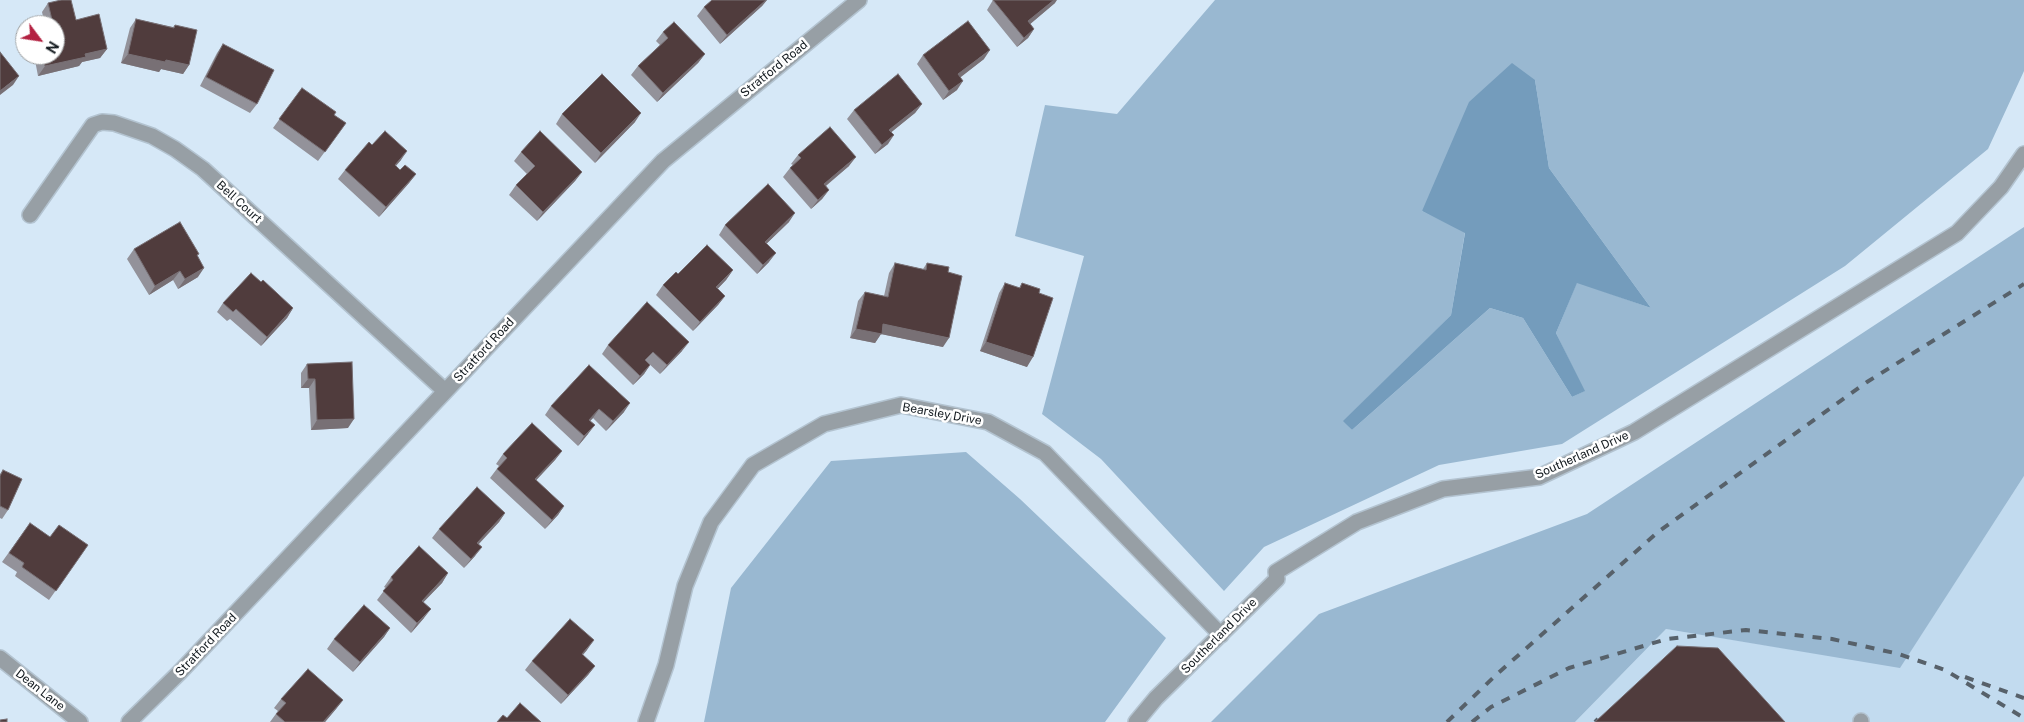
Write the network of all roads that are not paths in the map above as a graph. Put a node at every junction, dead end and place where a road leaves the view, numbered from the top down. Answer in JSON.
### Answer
{"nodes":[{"id":1,"x":858,"y":0,"type":"edge"},
{"id":2,"x":2024,"y":154,"type":"edge"},
{"id":3,"x":30,"y":215,"type":"dead end"},
{"id":4,"x":445,"y":391,"type":"junction"},
{"id":5,"x":1221,"y":635,"type":"junction"},
{"id":6,"x":0,"y":658,"type":"edge"},
{"id":7,"x":80,"y":722,"type":"edge"},
{"id":8,"x":129,"y":722,"type":"edge"},
{"id":9,"x":646,"y":722,"type":"edge"},
{"id":10,"x":1136,"y":722,"type":"edge"}],
"edges":[{"from":1,"to":4,"type":"street","name":"Stratford Road"},
{"from":2,"to":5,"type":"street","name":"Southerland Drive"},
{"from":3,"to":4,"type":"street","name":"Bell Court"},
{"from":4,"to":8,"type":"street","name":"Stratford Road"},
{"from":5,"to":9,"type":"street","name":"Bearsley Drive"},
{"from":5,"to":10,"type":"street","name":"Southerland Drive"},
{"from":6,"to":7,"type":"street","name":"Dean Lane"}]}
